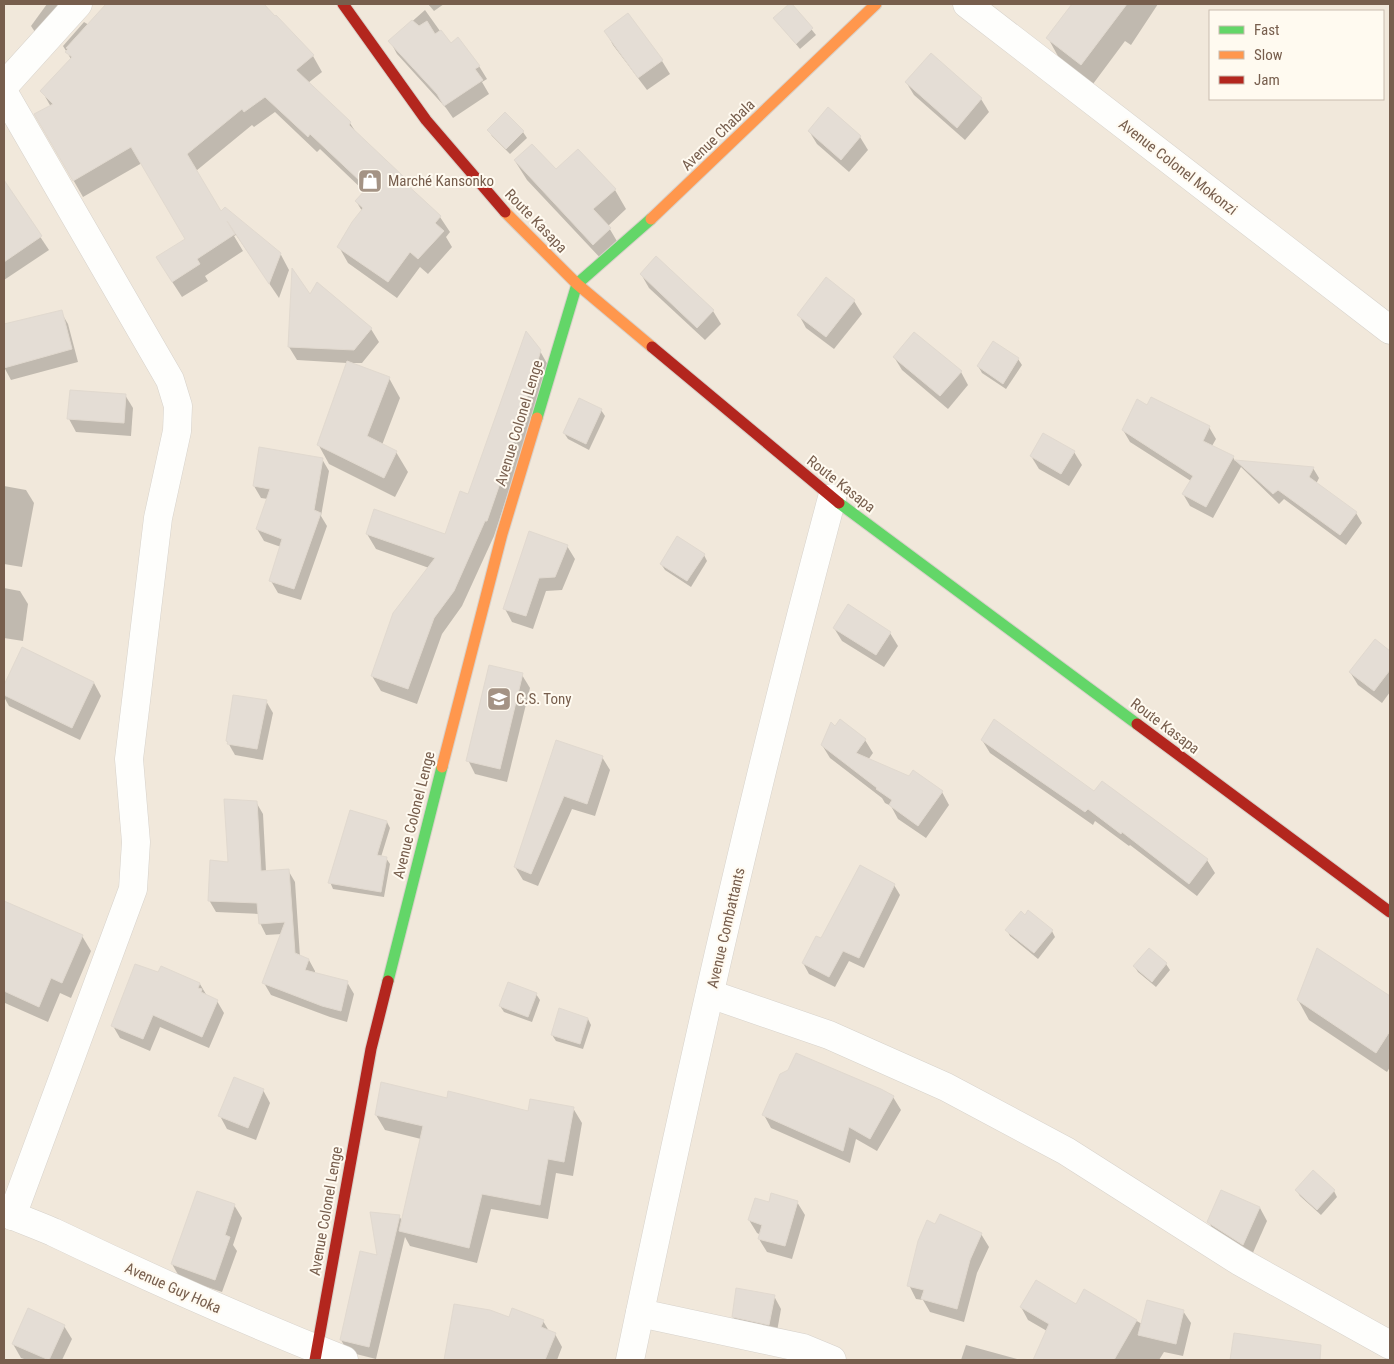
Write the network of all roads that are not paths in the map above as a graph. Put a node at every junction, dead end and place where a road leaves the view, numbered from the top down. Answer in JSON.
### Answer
{"nodes":[{"id":1,"x":78,"y":4,"type":"edge"},
{"id":2,"x":343,"y":4,"type":"edge"},
{"id":3,"x":876,"y":4,"type":"edge"},
{"id":4,"x":967,"y":4,"type":"edge"},
{"id":5,"x":4,"y":86,"type":"edge"},
{"id":6,"x":4,"y":93,"type":"edge"},
{"id":7,"x":576,"y":284,"type":"junction"},
{"id":8,"x":1390,"y":330,"type":"edge"},
{"id":9,"x":832,"y":498,"type":"junction"},
{"id":10,"x":1390,"y":912,"type":"edge"},
{"id":11,"x":710,"y":994,"type":"junction"},
{"id":12,"x":8,"y":1214,"type":"edge"},
{"id":13,"x":640,"y":1313,"type":"junction"},
{"id":14,"x":1390,"y":1345,"type":"edge"},
{"id":15,"x":316,"y":1355,"type":"edge"},
{"id":16,"x":344,"y":1360,"type":"edge"},
{"id":17,"x":630,"y":1360,"type":"edge"},
{"id":18,"x":832,"y":1360,"type":"edge"}],
"edges":[{"from":1,"to":5,"type":"street"},
{"from":2,"to":7,"type":"street","name":"Route Kasapa"},
{"from":3,"to":7,"type":"street","name":"Avenue Chabala"},
{"from":4,"to":8,"type":"street","name":"Avenue Colonel Mokonzi"},
{"from":6,"to":12,"type":"street"},
{"from":7,"to":9,"type":"street","name":"Route Kasapa"},
{"from":7,"to":15,"type":"street","name":"Avenue Colonel Lenge"},
{"from":9,"to":10,"type":"street","name":"Route Kasapa"},
{"from":9,"to":11,"type":"street","name":"Avenue Combattants"},
{"from":11,"to":13,"type":"street","name":"Avenue Combattants"},
{"from":11,"to":14,"type":"street"},
{"from":12,"to":15,"type":"street","name":"Avenue Guy Hoka"},
{"from":13,"to":17,"type":"street","name":"Avenue Combattants"},
{"from":13,"to":18,"type":"street"},
{"from":15,"to":16,"type":"street","name":"Avenue Guy Hoka"}]}
